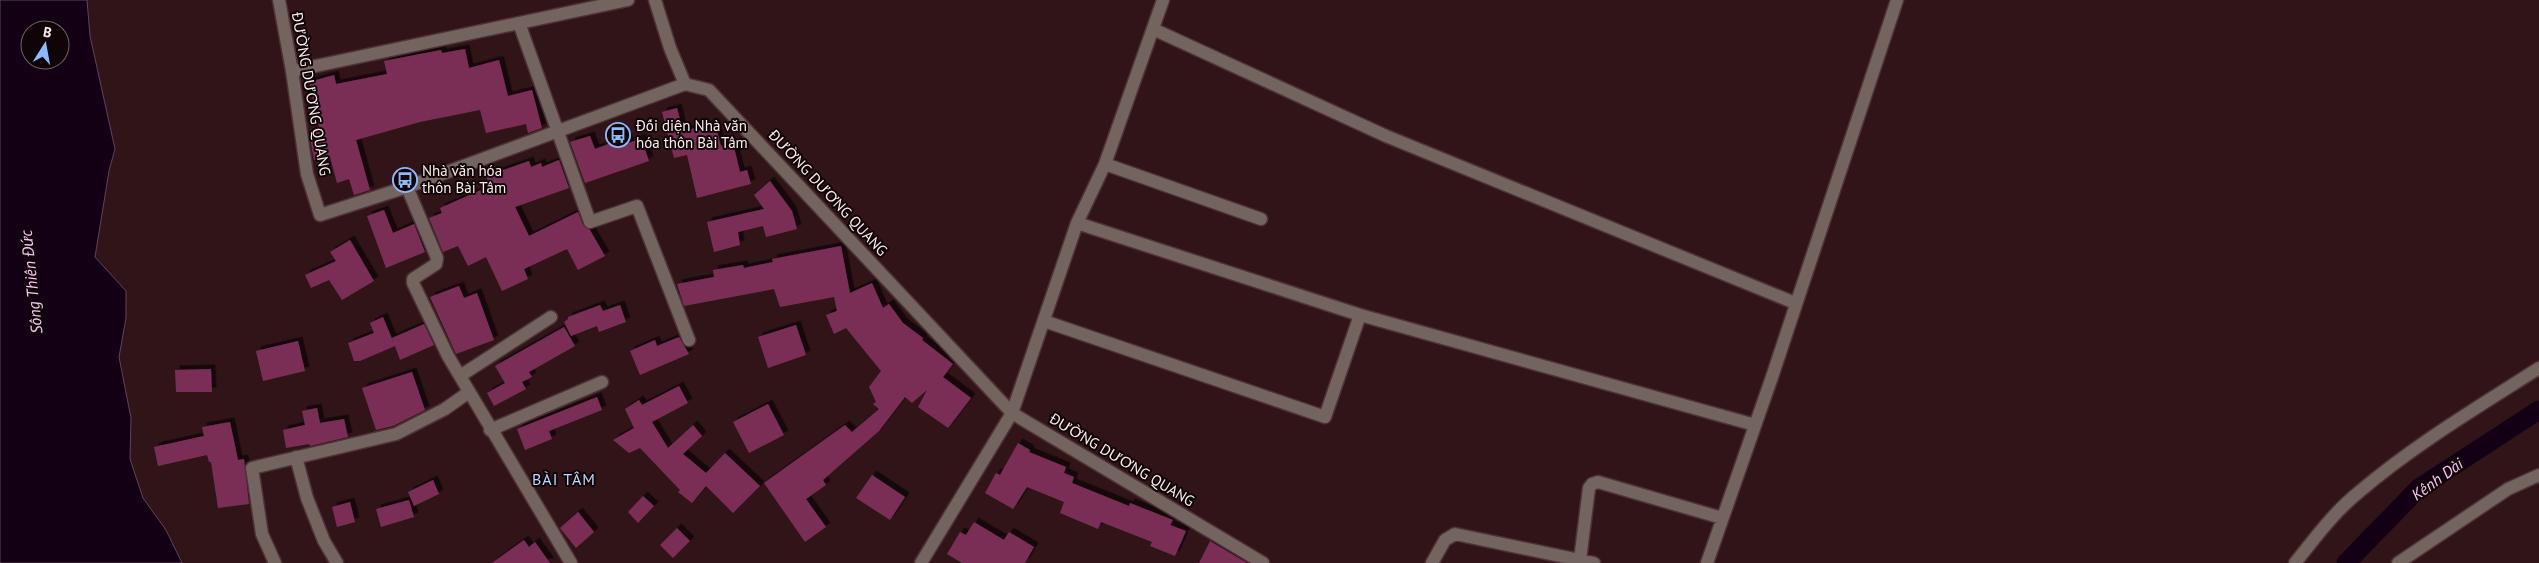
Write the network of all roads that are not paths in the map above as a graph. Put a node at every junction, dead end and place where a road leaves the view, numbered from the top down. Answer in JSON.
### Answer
{"nodes":[{"id":1,"x":279,"y":0,"type":"edge"},
{"id":2,"x":628,"y":0,"type":"edge"},
{"id":3,"x":655,"y":0,"type":"edge"},
{"id":4,"x":1163,"y":0,"type":"edge"},
{"id":5,"x":1897,"y":0,"type":"edge"},
{"id":6,"x":519,"y":23,"type":"junction"},
{"id":7,"x":1153,"y":29,"type":"junction"},
{"id":8,"x":292,"y":71,"type":"junction"},
{"id":9,"x":685,"y":84,"type":"junction"},
{"id":10,"x":558,"y":132,"type":"junction"},
{"id":11,"x":1105,"y":164,"type":"junction"},
{"id":12,"x":406,"y":187,"type":"junction"},
{"id":13,"x":1261,"y":219,"type":"dead end"},
{"id":14,"x":1078,"y":223,"type":"junction"},
{"id":15,"x":1795,"y":303,"type":"junction"},
{"id":16,"x":1360,"y":315,"type":"junction"},
{"id":17,"x":551,"y":317,"type":"dead end"},
{"id":18,"x":1044,"y":321,"type":"junction"},
{"id":19,"x":689,"y":340,"type":"dead end"},
{"id":20,"x":2539,"y":368,"type":"edge"},
{"id":21,"x":460,"y":376,"type":"junction"},
{"id":22,"x":602,"y":382,"type":"dead end"},
{"id":23,"x":469,"y":392,"type":"junction"},
{"id":24,"x":1012,"y":413,"type":"junction"},
{"id":25,"x":1755,"y":425,"type":"junction"},
{"id":26,"x":490,"y":430,"type":"junction"},
{"id":27,"x":296,"y":456,"type":"junction"},
{"id":28,"x":2539,"y":475,"type":"edge"},
{"id":29,"x":1722,"y":518,"type":"junction"},
{"id":30,"x":1580,"y":560,"type":"junction"},
{"id":31,"x":275,"y":563,"type":"edge"},
{"id":32,"x":337,"y":563,"type":"edge"},
{"id":33,"x":571,"y":563,"type":"edge"},
{"id":34,"x":921,"y":563,"type":"edge"},
{"id":35,"x":1263,"y":563,"type":"edge"},
{"id":36,"x":1432,"y":563,"type":"edge"},
{"id":37,"x":1594,"y":563,"type":"edge"},
{"id":38,"x":1707,"y":563,"type":"edge"},
{"id":39,"x":2295,"y":563,"type":"edge"},
{"id":40,"x":2398,"y":563,"type":"edge"}],
"edges":[{"from":1,"to":8,"type":"street","name":"ĐƯỜNG DƯƠNG QUANG"},
{"from":2,"to":6,"type":"street"},
{"from":3,"to":9,"type":"street"},
{"from":4,"to":7,"type":"street"},
{"from":5,"to":15,"type":"street"},
{"from":6,"to":8,"type":"street"},
{"from":6,"to":10,"type":"street"},
{"from":7,"to":11,"type":"street"},
{"from":7,"to":15,"type":"street"},
{"from":8,"to":12,"type":"street","name":"ĐƯỜNG DƯƠNG QUANG"},
{"from":9,"to":10,"type":"street","name":"ĐƯỜNG DƯƠNG QUANG"},
{"from":9,"to":24,"type":"street","name":"ĐƯỜNG DƯƠNG QUANG"},
{"from":10,"to":12,"type":"street","name":"ĐƯỜNG DƯƠNG QUANG"},
{"from":10,"to":19,"type":"street"},
{"from":11,"to":13,"type":"street"},
{"from":11,"to":14,"type":"street"},
{"from":12,"to":21,"type":"street"},
{"from":14,"to":16,"type":"street"},
{"from":14,"to":18,"type":"street"},
{"from":15,"to":25,"type":"street"},
{"from":16,"to":18,"type":"street"},
{"from":16,"to":25,"type":"street"},
{"from":17,"to":21,"type":"street"},
{"from":18,"to":24,"type":"street"},
{"from":20,"to":39,"type":"street"},
{"from":21,"to":23,"type":"street"},
{"from":22,"to":26,"type":"street"},
{"from":23,"to":26,"type":"street"},
{"from":23,"to":27,"type":"street"},
{"from":24,"to":34,"type":"street"},
{"from":24,"to":35,"type":"street","name":"ĐƯỜNG DƯƠNG QUANG"},
{"from":25,"to":29,"type":"street"},
{"from":26,"to":33,"type":"street"},
{"from":27,"to":31,"type":"street"},
{"from":27,"to":32,"type":"street"},
{"from":28,"to":40,"type":"street"},
{"from":29,"to":30,"type":"street"},
{"from":29,"to":38,"type":"street"},
{"from":30,"to":36,"type":"street"},
{"from":30,"to":37,"type":"street"}]}
